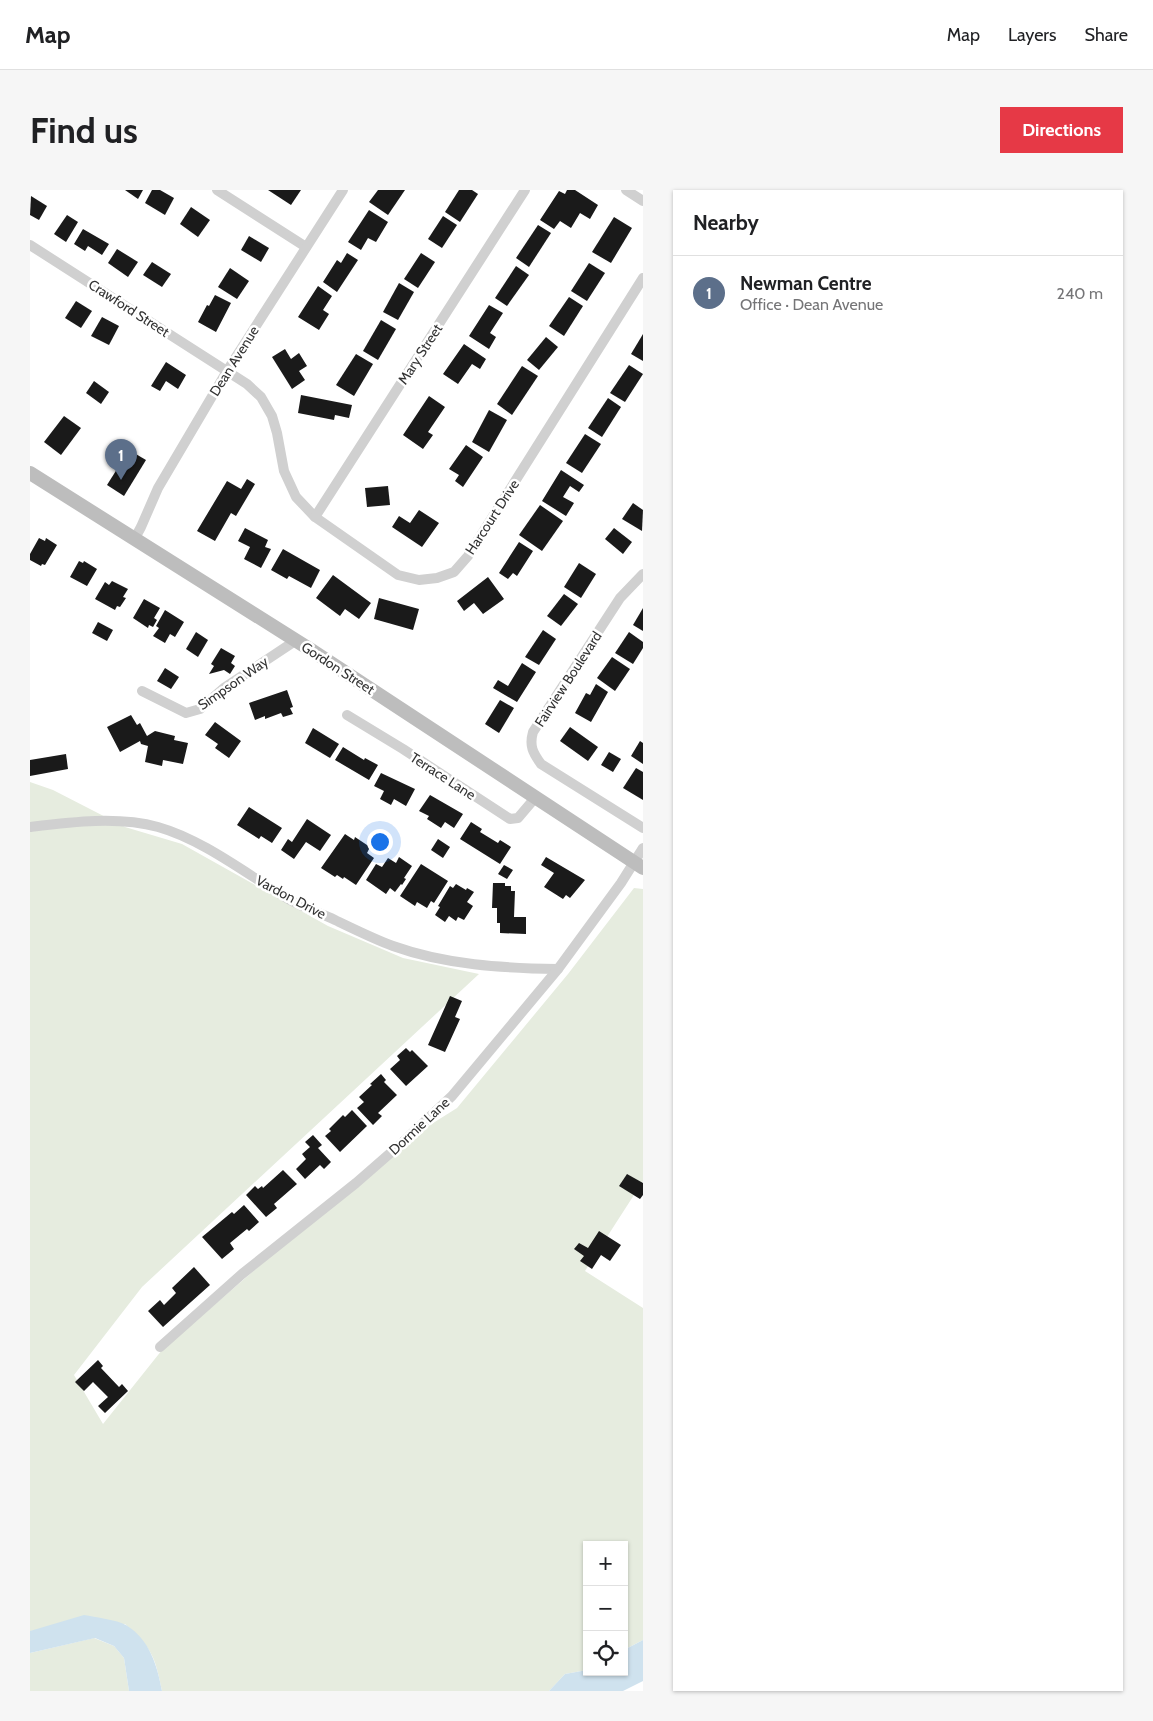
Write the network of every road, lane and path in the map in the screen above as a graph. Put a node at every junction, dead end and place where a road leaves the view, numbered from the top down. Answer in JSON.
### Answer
{"nodes":[{"id":1,"x":217,"y":190,"type":"edge"},
{"id":2,"x":343,"y":190,"type":"edge"},
{"id":3,"x":525,"y":190,"type":"edge"},
{"id":4,"x":626,"y":190,"type":"edge"},
{"id":5,"x":643,"y":201,"type":"edge"},
{"id":6,"x":30,"y":245,"type":"edge"},
{"id":7,"x":306,"y":248,"type":"junction"},
{"id":8,"x":643,"y":278,"type":"edge"},
{"id":9,"x":227,"y":371,"type":"junction"},
{"id":10,"x":30,"y":473,"type":"edge"},
{"id":11,"x":315,"y":518,"type":"junction"},
{"id":12,"x":135,"y":538,"type":"junction"},
{"id":13,"x":643,"y":574,"type":"edge"},
{"id":14,"x":295,"y":641,"type":"junction"},
{"id":15,"x":142,"y":692,"type":"dead end"},
{"id":16,"x":347,"y":715,"type":"dead end"},
{"id":17,"x":534,"y":798,"type":"junction"},
{"id":18,"x":30,"y":827,"type":"edge"},
{"id":19,"x":643,"y":828,"type":"edge"},
{"id":20,"x":643,"y":848,"type":"edge"},
{"id":21,"x":638,"y":865,"type":"edge"},
{"id":22,"x":558,"y":969,"type":"junction"},
{"id":23,"x":160,"y":1347,"type":"dead end"}],
"edges":[{"from":1,"to":7,"type":"street"},
{"from":2,"to":7,"type":"street","name":"Dean Avenue"},
{"from":3,"to":11,"type":"street","name":"Mary Street"},
{"from":4,"to":5,"type":"street"},
{"from":6,"to":9,"type":"street","name":"Crawford Street"},
{"from":7,"to":9,"type":"street","name":"Dean Avenue"},
{"from":8,"to":11,"type":"street","name":"Harcourt Drive"},
{"from":9,"to":11,"type":"street","name":"Harcourt Drive"},
{"from":9,"to":12,"type":"street","name":"Dean Avenue"},
{"from":10,"to":12,"type":"main road","name":"Gordon Street"},
{"from":12,"to":14,"type":"main road","name":"Gordon Street"},
{"from":13,"to":19,"type":"street","name":"Fairview Boulevard"},
{"from":14,"to":15,"type":"street","name":"Simpson Way"},
{"from":14,"to":17,"type":"main road","name":"Gordon Street"},
{"from":16,"to":17,"type":"street","name":"Terrace Lane"},
{"from":17,"to":21,"type":"main road","name":"Gordon Street"},
{"from":18,"to":22,"type":"street","name":"Vardon Drive"},
{"from":20,"to":21,"type":"street","name":"Dormie Lane"},
{"from":21,"to":22,"type":"street","name":"Dormie Lane"},
{"from":22,"to":23,"type":"street","name":"Dormie Lane"}]}
